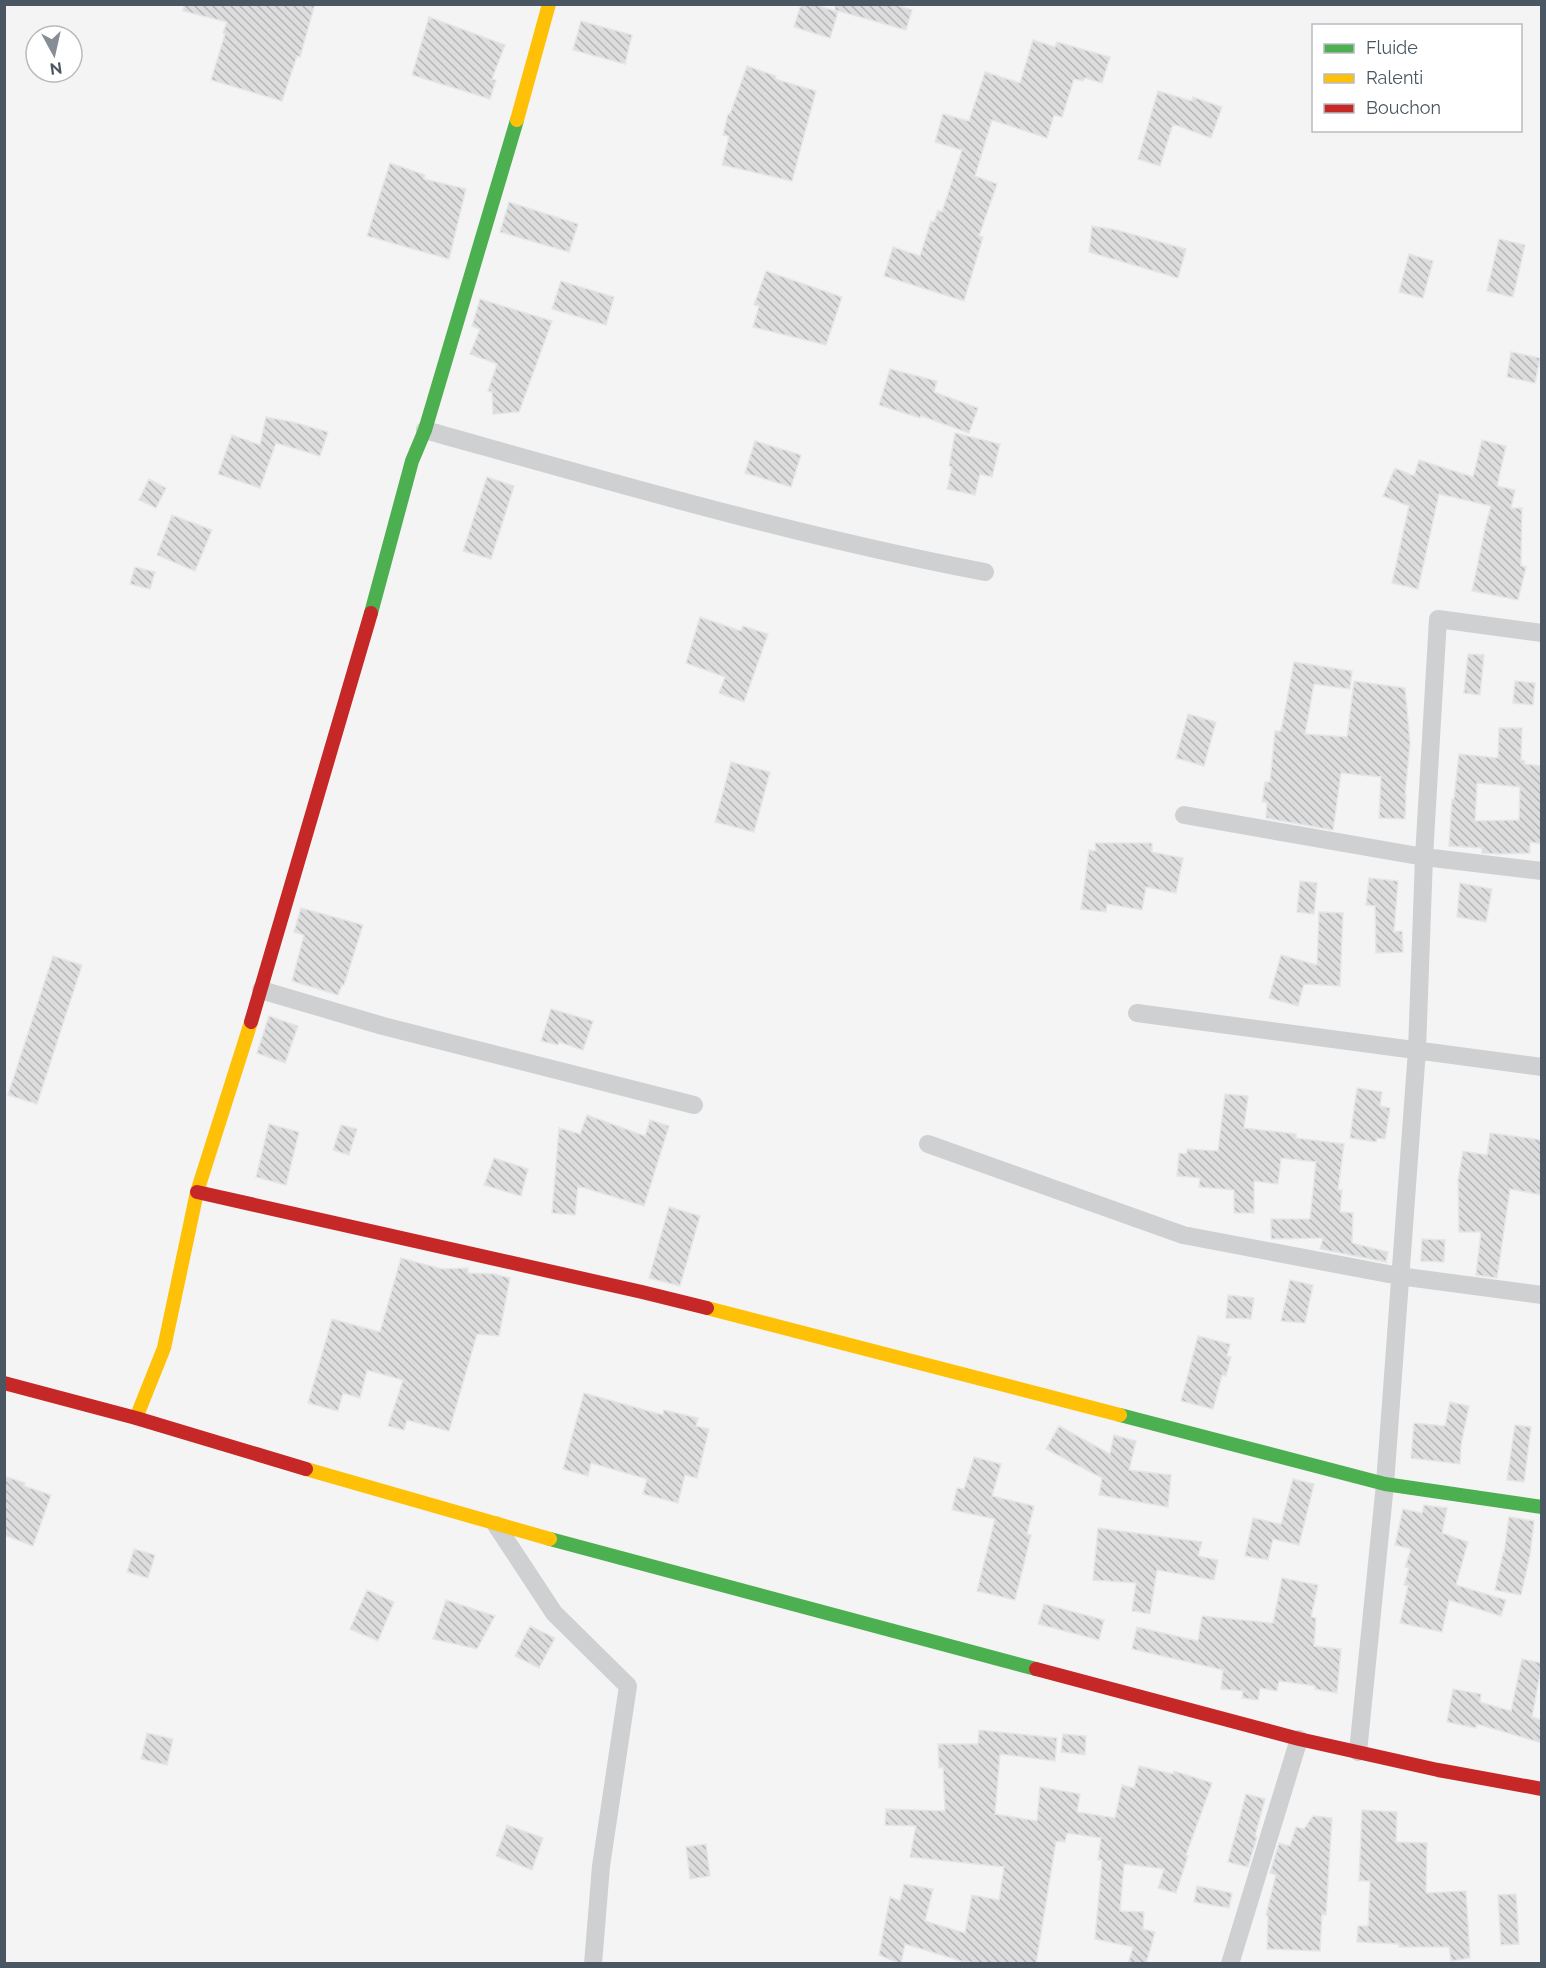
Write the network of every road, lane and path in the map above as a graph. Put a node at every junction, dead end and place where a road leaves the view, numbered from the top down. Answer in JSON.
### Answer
{"nodes":[{"id":1,"x":549,"y":4,"type":"edge"},
{"id":2,"x":425,"y":430,"type":"junction"},
{"id":3,"x":985,"y":572,"type":"dead end"},
{"id":4,"x":1542,"y":633,"type":"edge"},
{"id":5,"x":1184,"y":815,"type":"dead end"},
{"id":6,"x":1424,"y":857,"type":"junction"},
{"id":7,"x":1542,"y":871,"type":"edge"},
{"id":8,"x":261,"y":990,"type":"junction"},
{"id":9,"x":1137,"y":1013,"type":"dead end"},
{"id":10,"x":1417,"y":1050,"type":"junction"},
{"id":11,"x":1542,"y":1067,"type":"edge"},
{"id":12,"x":694,"y":1105,"type":"dead end"},
{"id":13,"x":928,"y":1144,"type":"dead end"},
{"id":14,"x":197,"y":1192,"type":"junction"},
{"id":15,"x":1399,"y":1276,"type":"junction"},
{"id":16,"x":1542,"y":1295,"type":"edge"},
{"id":17,"x":4,"y":1383,"type":"edge"},
{"id":18,"x":136,"y":1418,"type":"junction"},
{"id":19,"x":1385,"y":1484,"type":"junction"},
{"id":20,"x":1542,"y":1507,"type":"edge"},
{"id":21,"x":496,"y":1525,"type":"junction"},
{"id":22,"x":1299,"y":1739,"type":"junction"},
{"id":23,"x":1358,"y":1752,"type":"junction"},
{"id":24,"x":1542,"y":1789,"type":"edge"},
{"id":25,"x":593,"y":1964,"type":"edge"},
{"id":26,"x":1230,"y":1964,"type":"edge"}],
"edges":[{"from":1,"to":2,"type":"street"},
{"from":2,"to":3,"type":"street"},
{"from":2,"to":8,"type":"street"},
{"from":4,"to":6,"type":"street"},
{"from":5,"to":6,"type":"street"},
{"from":6,"to":7,"type":"street"},
{"from":6,"to":10,"type":"street"},
{"from":8,"to":12,"type":"street"},
{"from":8,"to":14,"type":"street"},
{"from":9,"to":10,"type":"street"},
{"from":10,"to":11,"type":"street"},
{"from":10,"to":15,"type":"street"},
{"from":13,"to":15,"type":"street"},
{"from":14,"to":18,"type":"street"},
{"from":14,"to":19,"type":"street"},
{"from":15,"to":16,"type":"street"},
{"from":15,"to":19,"type":"street"},
{"from":17,"to":18,"type":"street"},
{"from":18,"to":21,"type":"street"},
{"from":19,"to":20,"type":"street"},
{"from":19,"to":23,"type":"street"},
{"from":21,"to":22,"type":"street"},
{"from":21,"to":25,"type":"street"},
{"from":22,"to":23,"type":"street"},
{"from":22,"to":26,"type":"street"},
{"from":23,"to":24,"type":"street"}]}
